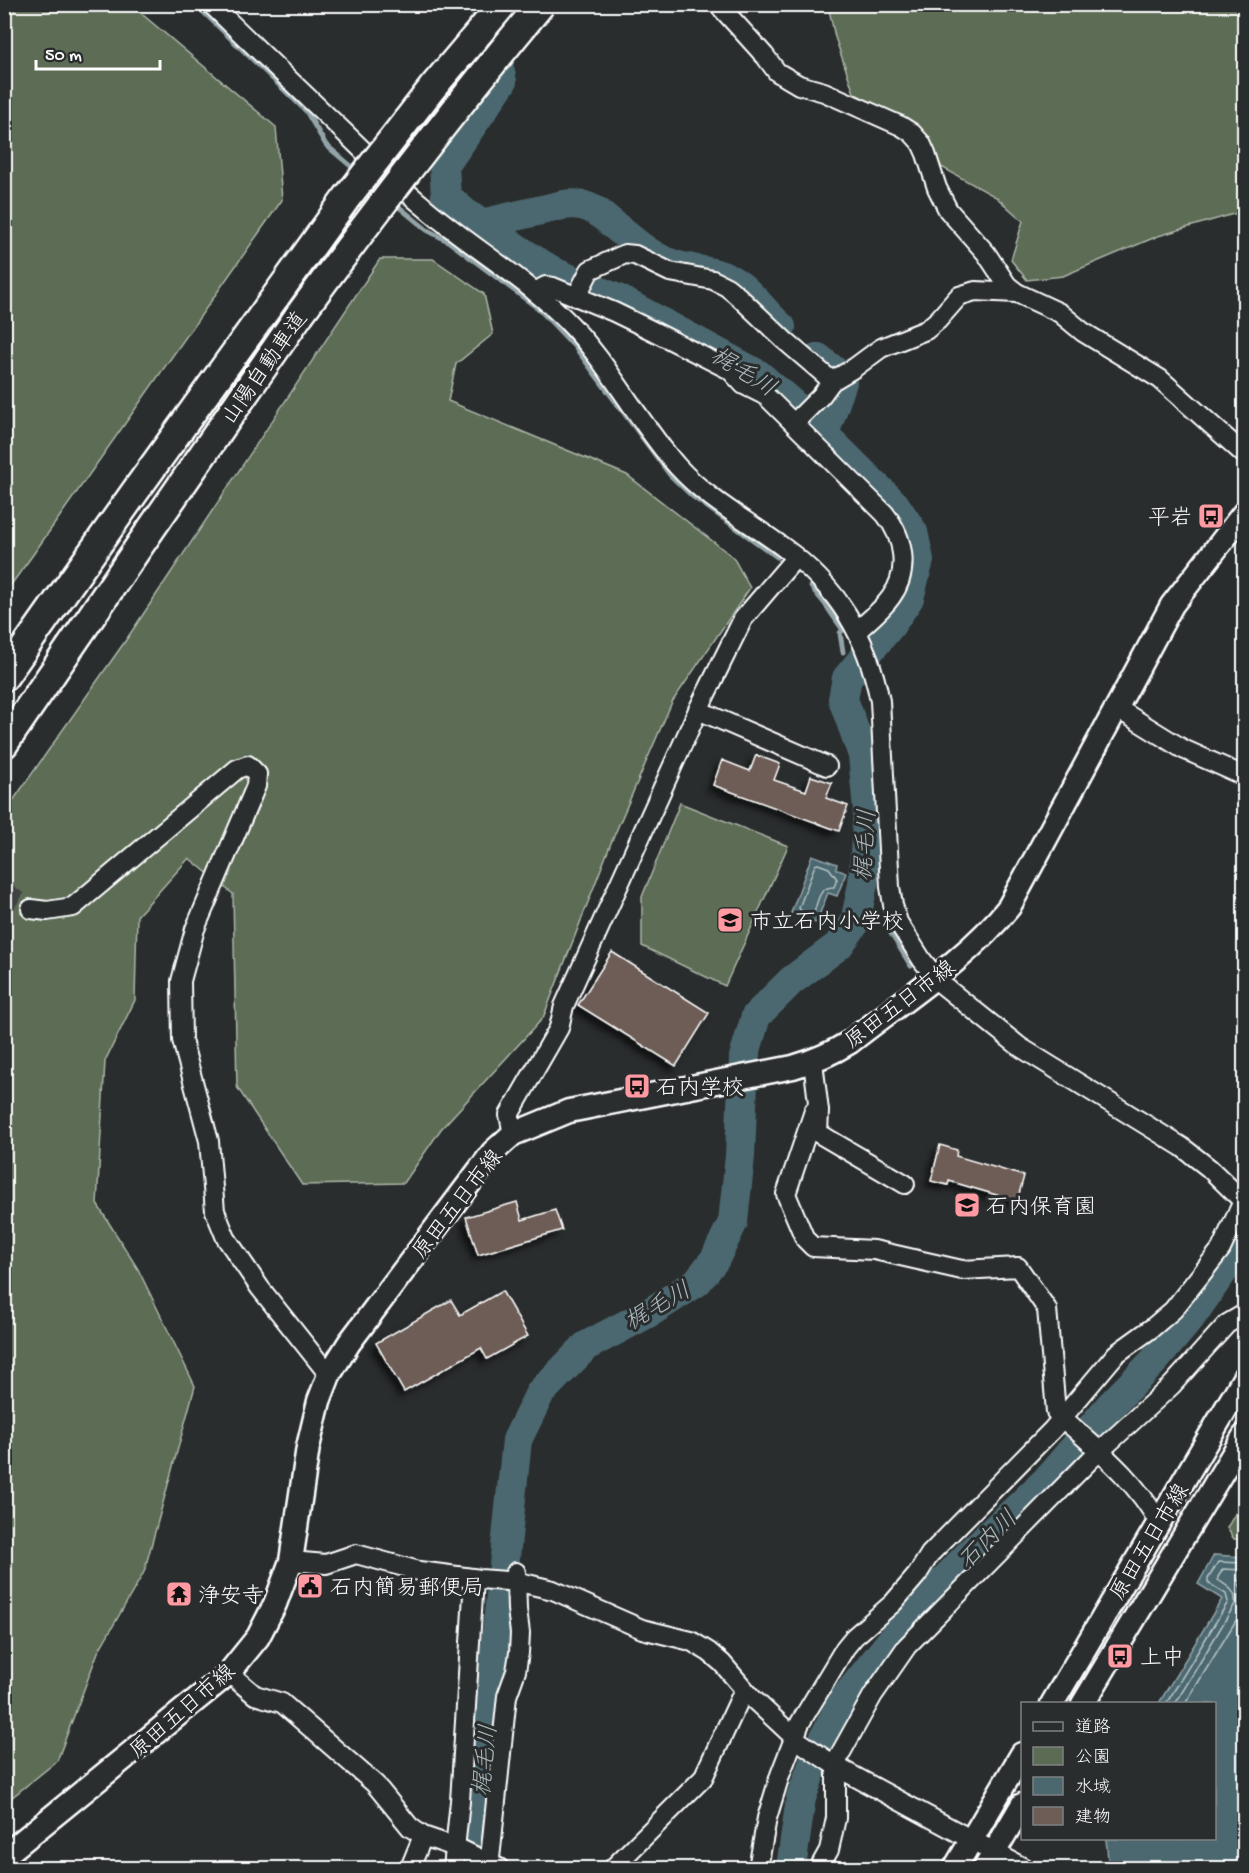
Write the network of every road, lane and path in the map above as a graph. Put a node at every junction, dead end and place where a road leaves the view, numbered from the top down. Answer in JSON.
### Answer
{"nodes":[{"id":1,"x":212,"y":4,"type":"edge"},
{"id":2,"x":503,"y":4,"type":"edge"},
{"id":3,"x":541,"y":4,"type":"edge"},
{"id":4,"x":718,"y":4,"type":"edge"},
{"id":5,"x":535,"y":292,"type":"junction"},
{"id":6,"x":1017,"y":293,"type":"junction"},
{"id":7,"x":577,"y":294,"type":"junction"},
{"id":8,"x":836,"y":378,"type":"junction"},
{"id":9,"x":796,"y":421,"type":"junction"},
{"id":10,"x":1245,"y":454,"type":"edge"},
{"id":11,"x":1245,"y":513,"type":"edge"},
{"id":12,"x":796,"y":557,"type":"junction"},
{"id":13,"x":859,"y":633,"type":"junction"},
{"id":14,"x":4,"y":677,"type":"edge"},
{"id":15,"x":1115,"y":707,"type":"junction"},
{"id":16,"x":698,"y":710,"type":"junction"},
{"id":17,"x":4,"y":744,"type":"edge"},
{"id":18,"x":827,"y":766,"type":"dead end"},
{"id":19,"x":1245,"y":776,"type":"edge"},
{"id":20,"x":31,"y":909,"type":"tunnel mouth"},
{"id":21,"x":934,"y":977,"type":"junction"},
{"id":22,"x":813,"y":1062,"type":"junction"},
{"id":23,"x":819,"y":1111,"type":"junction"},
{"id":24,"x":513,"y":1134,"type":"junction"},
{"id":25,"x":905,"y":1184,"type":"dead end"},
{"id":26,"x":1244,"y":1201,"type":"edge"},
{"id":27,"x":1245,"y":1314,"type":"edge"},
{"id":28,"x":329,"y":1374,"type":"junction"},
{"id":29,"x":1245,"y":1378,"type":"edge"},
{"id":30,"x":1064,"y":1419,"type":"junction"},
{"id":31,"x":1245,"y":1436,"type":"edge"},
{"id":32,"x":1098,"y":1450,"type":"junction"},
{"id":33,"x":1159,"y":1523,"type":"junction"},
{"id":34,"x":291,"y":1561,"type":"junction"},
{"id":35,"x":477,"y":1579,"type":"junction"},
{"id":36,"x":515,"y":1579,"type":"junction"},
{"id":37,"x":229,"y":1673,"type":"junction"},
{"id":38,"x":744,"y":1690,"type":"junction"},
{"id":39,"x":1053,"y":1702,"type":"edge"},
{"id":40,"x":1084,"y":1702,"type":"edge"},
{"id":41,"x":796,"y":1738,"type":"junction"},
{"id":42,"x":1021,"y":1757,"type":"edge"},
{"id":43,"x":834,"y":1765,"type":"junction"},
{"id":44,"x":1021,"y":1808,"type":"edge"},
{"id":45,"x":423,"y":1836,"type":"junction"},
{"id":46,"x":972,"y":1840,"type":"junction"},
{"id":47,"x":456,"y":1848,"type":"junction"},
{"id":48,"x":4,"y":1856,"type":"edge"},
{"id":49,"x":990,"y":1860,"type":"edge"},
{"id":50,"x":491,"y":1866,"type":"edge"},
{"id":51,"x":410,"y":1869,"type":"edge"},
{"id":52,"x":453,"y":1869,"type":"edge"},
{"id":53,"x":613,"y":1869,"type":"edge"},
{"id":54,"x":758,"y":1869,"type":"edge"},
{"id":55,"x":819,"y":1869,"type":"edge"},
{"id":56,"x":955,"y":1869,"type":"edge"},
{"id":57,"x":1024,"y":1869,"type":"edge"}],
"edges":[{"from":1,"to":5,"type":"street"},
{"from":2,"to":14,"type":"highway","name":"山陽自動車道","bridge":true},
{"from":3,"to":17,"type":"highway","name":"山陽自動車道","bridge":true},
{"from":4,"to":6,"type":"street"},
{"from":5,"to":7,"type":"street"},
{"from":5,"to":12,"type":"street"},
{"from":6,"to":8,"type":"street"},
{"from":6,"to":10,"type":"street"},
{"from":7,"to":8,"type":"street"},
{"from":7,"to":9,"type":"street"},
{"from":8,"to":9,"type":"street"},
{"from":9,"to":13,"type":"street"},
{"from":11,"to":15,"type":"main road","name":"原田五日市線"},
{"from":12,"to":13,"type":"street"},
{"from":12,"to":16,"type":"street"},
{"from":13,"to":21,"type":"street"},
{"from":15,"to":19,"type":"street"},
{"from":15,"to":21,"type":"main road","name":"原田五日市線"},
{"from":16,"to":18,"type":"street"},
{"from":16,"to":24,"type":"street"},
{"from":20,"to":28,"type":"street"},
{"from":21,"to":22,"type":"main road","name":"原田五日市線"},
{"from":21,"to":26,"type":"street"},
{"from":22,"to":23,"type":"street"},
{"from":22,"to":24,"type":"main road","name":"原田五日市線"},
{"from":23,"to":25,"type":"street"},
{"from":23,"to":30,"type":"street"},
{"from":24,"to":28,"type":"main road","name":"原田五日市線"},
{"from":26,"to":30,"type":"street"},
{"from":27,"to":32,"type":"street"},
{"from":28,"to":34,"type":"main road","name":"原田五日市線"},
{"from":29,"to":33,"type":"main road","name":"原田五日市線"},
{"from":30,"to":32,"type":"street"},
{"from":30,"to":41,"type":"street"},
{"from":31,"to":40,"type":"main road","name":"原田五日市線"},
{"from":32,"to":33,"type":"street"},
{"from":32,"to":43,"type":"street"},
{"from":33,"to":39,"type":"main road","name":"原田五日市線"},
{"from":34,"to":35,"type":"street"},
{"from":34,"to":37,"type":"main road","name":"原田五日市線"},
{"from":35,"to":36,"type":"street"},
{"from":35,"to":47,"type":"street"},
{"from":36,"to":38,"type":"street"},
{"from":36,"to":50,"type":"street"},
{"from":37,"to":45,"type":"street"},
{"from":37,"to":48,"type":"main road","name":"原田五日市線"},
{"from":38,"to":41,"type":"street"},
{"from":38,"to":53,"type":"street"},
{"from":41,"to":43,"type":"street"},
{"from":41,"to":54,"type":"street"},
{"from":42,"to":46,"type":"main road"},
{"from":43,"to":46,"type":"street"},
{"from":43,"to":55,"type":"street"},
{"from":44,"to":49,"type":"main road"},
{"from":45,"to":47,"type":"street"},
{"from":45,"to":51,"type":"street"},
{"from":46,"to":49,"type":"street"},
{"from":46,"to":56,"type":"main road"},
{"from":47,"to":50,"type":"street"},
{"from":47,"to":52,"type":"street"},
{"from":49,"to":57,"type":"street"}]}
